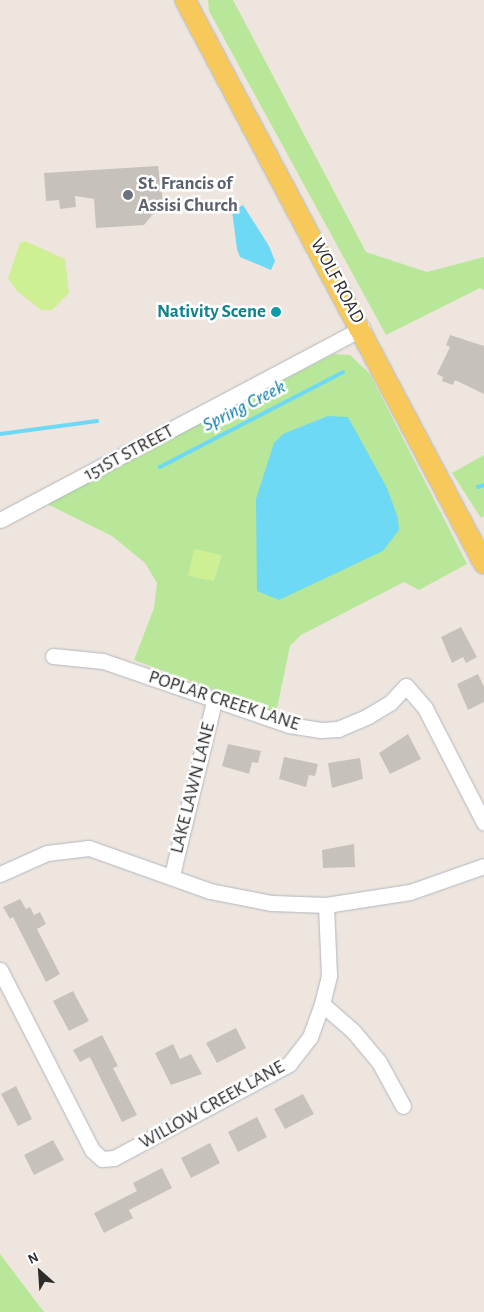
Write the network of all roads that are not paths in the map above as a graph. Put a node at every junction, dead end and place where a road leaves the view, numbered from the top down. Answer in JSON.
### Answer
{"nodes":[{"id":1,"x":185,"y":0,"type":"edge"},
{"id":2,"x":362,"y":328,"type":"junction"},
{"id":3,"x":0,"y":520,"type":"edge"},
{"id":4,"x":484,"y":564,"type":"edge"},
{"id":5,"x":53,"y":656,"type":"dead end"},
{"id":6,"x":214,"y":701,"type":"junction"},
{"id":7,"x":484,"y":823,"type":"edge"},
{"id":8,"x":484,"y":866,"type":"edge"},
{"id":9,"x":0,"y":874,"type":"edge"},
{"id":10,"x":172,"y":875,"type":"junction"},
{"id":11,"x":326,"y":905,"type":"junction"},
{"id":12,"x":0,"y":970,"type":"edge"},
{"id":13,"x":322,"y":1004,"type":"junction"},
{"id":14,"x":403,"y":1106,"type":"dead end"}],
"edges":[{"from":1,"to":2,"type":"main road","name":"WOLF ROAD"},
{"from":2,"to":3,"type":"street","name":"151ST STREET"},
{"from":2,"to":4,"type":"main road","name":"WOLF ROAD"},
{"from":5,"to":6,"type":"street","name":"POPLAR CREEK LANE"},
{"from":6,"to":7,"type":"street","name":"POPLAR CREEK LANE"},
{"from":6,"to":10,"type":"street","name":"LAKE LAWN LANE"},
{"from":8,"to":11,"type":"street"},
{"from":9,"to":10,"type":"street"},
{"from":10,"to":11,"type":"street"},
{"from":11,"to":13,"type":"street","name":"WILLOW CREEK LANE"},
{"from":12,"to":13,"type":"street","name":"WILLOW CREEK LANE"},
{"from":13,"to":14,"type":"street"}]}
